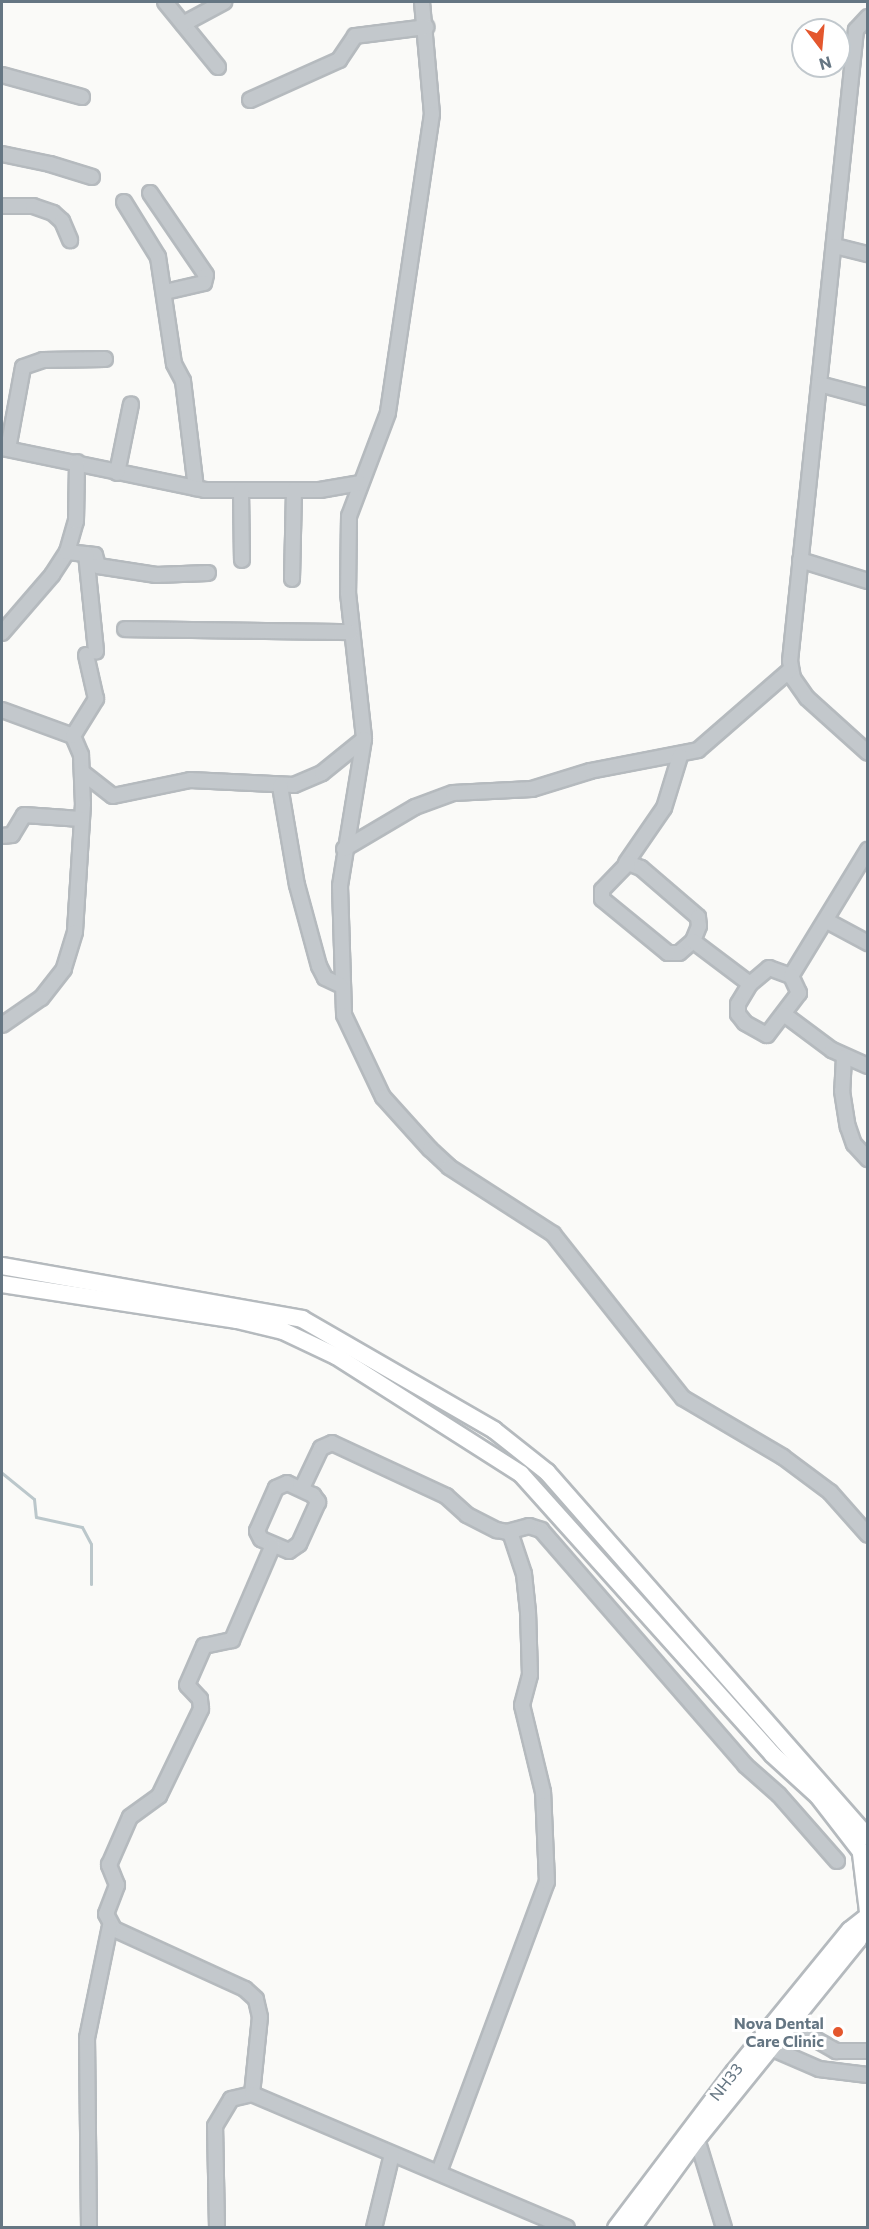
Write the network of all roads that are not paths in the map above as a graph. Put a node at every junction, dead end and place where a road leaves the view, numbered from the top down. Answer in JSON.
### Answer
{"nodes":[{"id":1,"x":165,"y":2,"type":"edge"},
{"id":2,"x":224,"y":2,"type":"edge"},
{"id":3,"x":422,"y":2,"type":"edge"},
{"id":4,"x":867,"y":17,"type":"edge"},
{"id":5,"x":183,"y":24,"type":"junction"},
{"id":6,"x":426,"y":27,"type":"junction"},
{"id":7,"x":218,"y":67,"type":"dead end"},
{"id":8,"x":2,"y":75,"type":"edge"},
{"id":9,"x":82,"y":97,"type":"dead end"},
{"id":10,"x":250,"y":100,"type":"dead end"},
{"id":11,"x":2,"y":154,"type":"edge"},
{"id":12,"x":92,"y":177,"type":"dead end"},
{"id":13,"x":150,"y":193,"type":"dead end"},
{"id":14,"x":124,"y":202,"type":"dead end"},
{"id":15,"x":2,"y":206,"type":"edge"},
{"id":16,"x":70,"y":240,"type":"dead end"},
{"id":17,"x":835,"y":246,"type":"junction"},
{"id":18,"x":867,"y":254,"type":"edge"},
{"id":19,"x":165,"y":292,"type":"junction"},
{"id":20,"x":105,"y":359,"type":"dead end"},
{"id":21,"x":819,"y":384,"type":"junction"},
{"id":22,"x":867,"y":397,"type":"edge"},
{"id":23,"x":131,"y":404,"type":"dead end"},
{"id":24,"x":5,"y":448,"type":"edge"},
{"id":25,"x":77,"y":462,"type":"junction"},
{"id":26,"x":117,"y":473,"type":"junction"},
{"id":27,"x":359,"y":483,"type":"junction"},
{"id":28,"x":196,"y":488,"type":"junction"},
{"id":29,"x":337,"y":488,"type":"junction"},
{"id":30,"x":241,"y":490,"type":"junction"},
{"id":31,"x":294,"y":490,"type":"junction"},
{"id":32,"x":352,"y":503,"type":"junction"},
{"id":33,"x":67,"y":552,"type":"junction"},
{"id":34,"x":86,"y":554,"type":"junction"},
{"id":35,"x":242,"y":560,"type":"dead end"},
{"id":36,"x":800,"y":560,"type":"junction"},
{"id":37,"x":208,"y":573,"type":"dead end"},
{"id":38,"x":292,"y":579,"type":"dead end"},
{"id":39,"x":867,"y":581,"type":"edge"},
{"id":40,"x":125,"y":629,"type":"dead end"},
{"id":41,"x":351,"y":632,"type":"junction"},
{"id":42,"x":2,"y":633,"type":"edge"},
{"id":43,"x":790,"y":670,"type":"junction"},
{"id":44,"x":2,"y":710,"type":"edge"},
{"id":45,"x":73,"y":736,"type":"junction"},
{"id":46,"x":364,"y":739,"type":"junction"},
{"id":47,"x":867,"y":753,"type":"edge"},
{"id":48,"x":680,"y":756,"type":"junction"},
{"id":49,"x":82,"y":772,"type":"junction"},
{"id":50,"x":280,"y":786,"type":"junction"},
{"id":51,"x":81,"y":819,"type":"junction"},
{"id":52,"x":2,"y":836,"type":"edge"},
{"id":53,"x":344,"y":849,"type":"junction"},
{"id":54,"x":867,"y":850,"type":"edge"},
{"id":55,"x":626,"y":863,"type":"junction"},
{"id":56,"x":827,"y":921,"type":"junction"},
{"id":57,"x":693,"y":941,"type":"junction"},
{"id":58,"x":867,"y":943,"type":"edge"},
{"id":59,"x":791,"y":976,"type":"junction"},
{"id":60,"x":750,"y":984,"type":"junction"},
{"id":61,"x":340,"y":985,"type":"junction"},
{"id":62,"x":785,"y":1014,"type":"junction"},
{"id":63,"x":2,"y":1025,"type":"edge"},
{"id":64,"x":844,"y":1057,"type":"junction"},
{"id":65,"x":867,"y":1066,"type":"edge"},
{"id":66,"x":867,"y":1159,"type":"edge"},
{"id":67,"x":2,"y":1266,"type":"edge"},
{"id":68,"x":2,"y":1284,"type":"edge"},
{"id":69,"x":302,"y":1488,"type":"junction"},
{"id":70,"x":510,"y":1532,"type":"junction"},
{"id":71,"x":867,"y":1535,"type":"edge"},
{"id":72,"x":273,"y":1545,"type":"junction"},
{"id":73,"x":867,"y":1837,"type":"edge"},
{"id":74,"x":864,"y":1857,"type":"edge"},
{"id":75,"x":837,"y":1861,"type":"dead end"},
{"id":76,"x":865,"y":1917,"type":"edge"},
{"id":77,"x":110,"y":1926,"type":"junction"},
{"id":78,"x":792,"y":2026,"type":"junction"},
{"id":79,"x":773,"y":2049,"type":"junction"},
{"id":80,"x":867,"y":2051,"type":"edge"},
{"id":81,"x":867,"y":2075,"type":"edge"},
{"id":82,"x":252,"y":2094,"type":"junction"},
{"id":83,"x":698,"y":2139,"type":"junction"},
{"id":84,"x":392,"y":2154,"type":"junction"},
{"id":85,"x":439,"y":2172,"type":"junction"},
{"id":86,"x":89,"y":2228,"type":"edge"},
{"id":87,"x":217,"y":2228,"type":"edge"},
{"id":88,"x":374,"y":2228,"type":"edge"},
{"id":89,"x":567,"y":2228,"type":"edge"},
{"id":90,"x":616,"y":2228,"type":"edge"},
{"id":91,"x":632,"y":2228,"type":"edge"},
{"id":92,"x":723,"y":2228,"type":"edge"}],
"edges":[{"from":1,"to":5,"type":"street"},
{"from":2,"to":5,"type":"street"},
{"from":3,"to":6,"type":"street"},
{"from":4,"to":17,"type":"street"},
{"from":5,"to":7,"type":"street"},
{"from":6,"to":10,"type":"street"},
{"from":6,"to":27,"type":"street"},
{"from":8,"to":9,"type":"street"},
{"from":11,"to":12,"type":"street"},
{"from":13,"to":19,"type":"street"},
{"from":14,"to":19,"type":"street"},
{"from":15,"to":16,"type":"street"},
{"from":17,"to":18,"type":"street"},
{"from":17,"to":21,"type":"street"},
{"from":19,"to":28,"type":"street"},
{"from":20,"to":24,"type":"street"},
{"from":21,"to":22,"type":"street"},
{"from":21,"to":36,"type":"street"},
{"from":23,"to":26,"type":"street"},
{"from":24,"to":25,"type":"street"},
{"from":25,"to":26,"type":"street"},
{"from":25,"to":33,"type":"street"},
{"from":26,"to":28,"type":"street"},
{"from":27,"to":29,"type":"street"},
{"from":27,"to":32,"type":"street"},
{"from":28,"to":30,"type":"street"},
{"from":29,"to":31,"type":"street"},
{"from":29,"to":32,"type":"street"},
{"from":30,"to":31,"type":"street"},
{"from":30,"to":35,"type":"street"},
{"from":31,"to":38,"type":"street"},
{"from":32,"to":41,"type":"street"},
{"from":33,"to":34,"type":"street"},
{"from":33,"to":42,"type":"street"},
{"from":34,"to":37,"type":"street"},
{"from":34,"to":45,"type":"street"},
{"from":36,"to":39,"type":"street"},
{"from":36,"to":43,"type":"street"},
{"from":40,"to":41,"type":"street"},
{"from":41,"to":46,"type":"street"},
{"from":43,"to":47,"type":"street"},
{"from":43,"to":48,"type":"street"},
{"from":44,"to":45,"type":"street"},
{"from":45,"to":49,"type":"street"},
{"from":46,"to":50,"type":"street"},
{"from":46,"to":53,"type":"street"},
{"from":48,"to":53,"type":"street"},
{"from":48,"to":55,"type":"street"},
{"from":49,"to":50,"type":"street"},
{"from":49,"to":51,"type":"street"},
{"from":50,"to":61,"type":"street"},
{"from":51,"to":52,"type":"street"},
{"from":51,"to":63,"type":"street"},
{"from":53,"to":61,"type":"street"},
{"from":54,"to":56,"type":"street"},
{"from":55,"to":57,"type":"street"},
{"from":55,"to":57,"type":"street"},
{"from":56,"to":58,"type":"street"},
{"from":56,"to":59,"type":"street"},
{"from":57,"to":60,"type":"street"},
{"from":59,"to":60,"type":"street"},
{"from":59,"to":62,"type":"street"},
{"from":60,"to":62,"type":"street"},
{"from":61,"to":71,"type":"street"},
{"from":62,"to":64,"type":"street"},
{"from":64,"to":65,"type":"street"},
{"from":64,"to":66,"type":"street"},
{"from":67,"to":73,"type":"main road"},
{"from":68,"to":74,"type":"main road"},
{"from":69,"to":70,"type":"street"},
{"from":69,"to":72,"type":"street"},
{"from":69,"to":72,"type":"street"},
{"from":70,"to":75,"type":"street"},
{"from":70,"to":85,"type":"street"},
{"from":72,"to":77,"type":"street"},
{"from":74,"to":76,"type":"main road"},
{"from":76,"to":78,"type":"main road"},
{"from":76,"to":90,"type":"main road","name":"NH33"},
{"from":77,"to":82,"type":"street"},
{"from":77,"to":86,"type":"street"},
{"from":78,"to":79,"type":"main road"},
{"from":78,"to":80,"type":"street"},
{"from":79,"to":81,"type":"street"},
{"from":79,"to":83,"type":"main road"},
{"from":82,"to":84,"type":"street"},
{"from":82,"to":87,"type":"street"},
{"from":83,"to":91,"type":"main road"},
{"from":83,"to":92,"type":"street"},
{"from":84,"to":85,"type":"street"},
{"from":84,"to":88,"type":"street"},
{"from":85,"to":89,"type":"street"}]}
